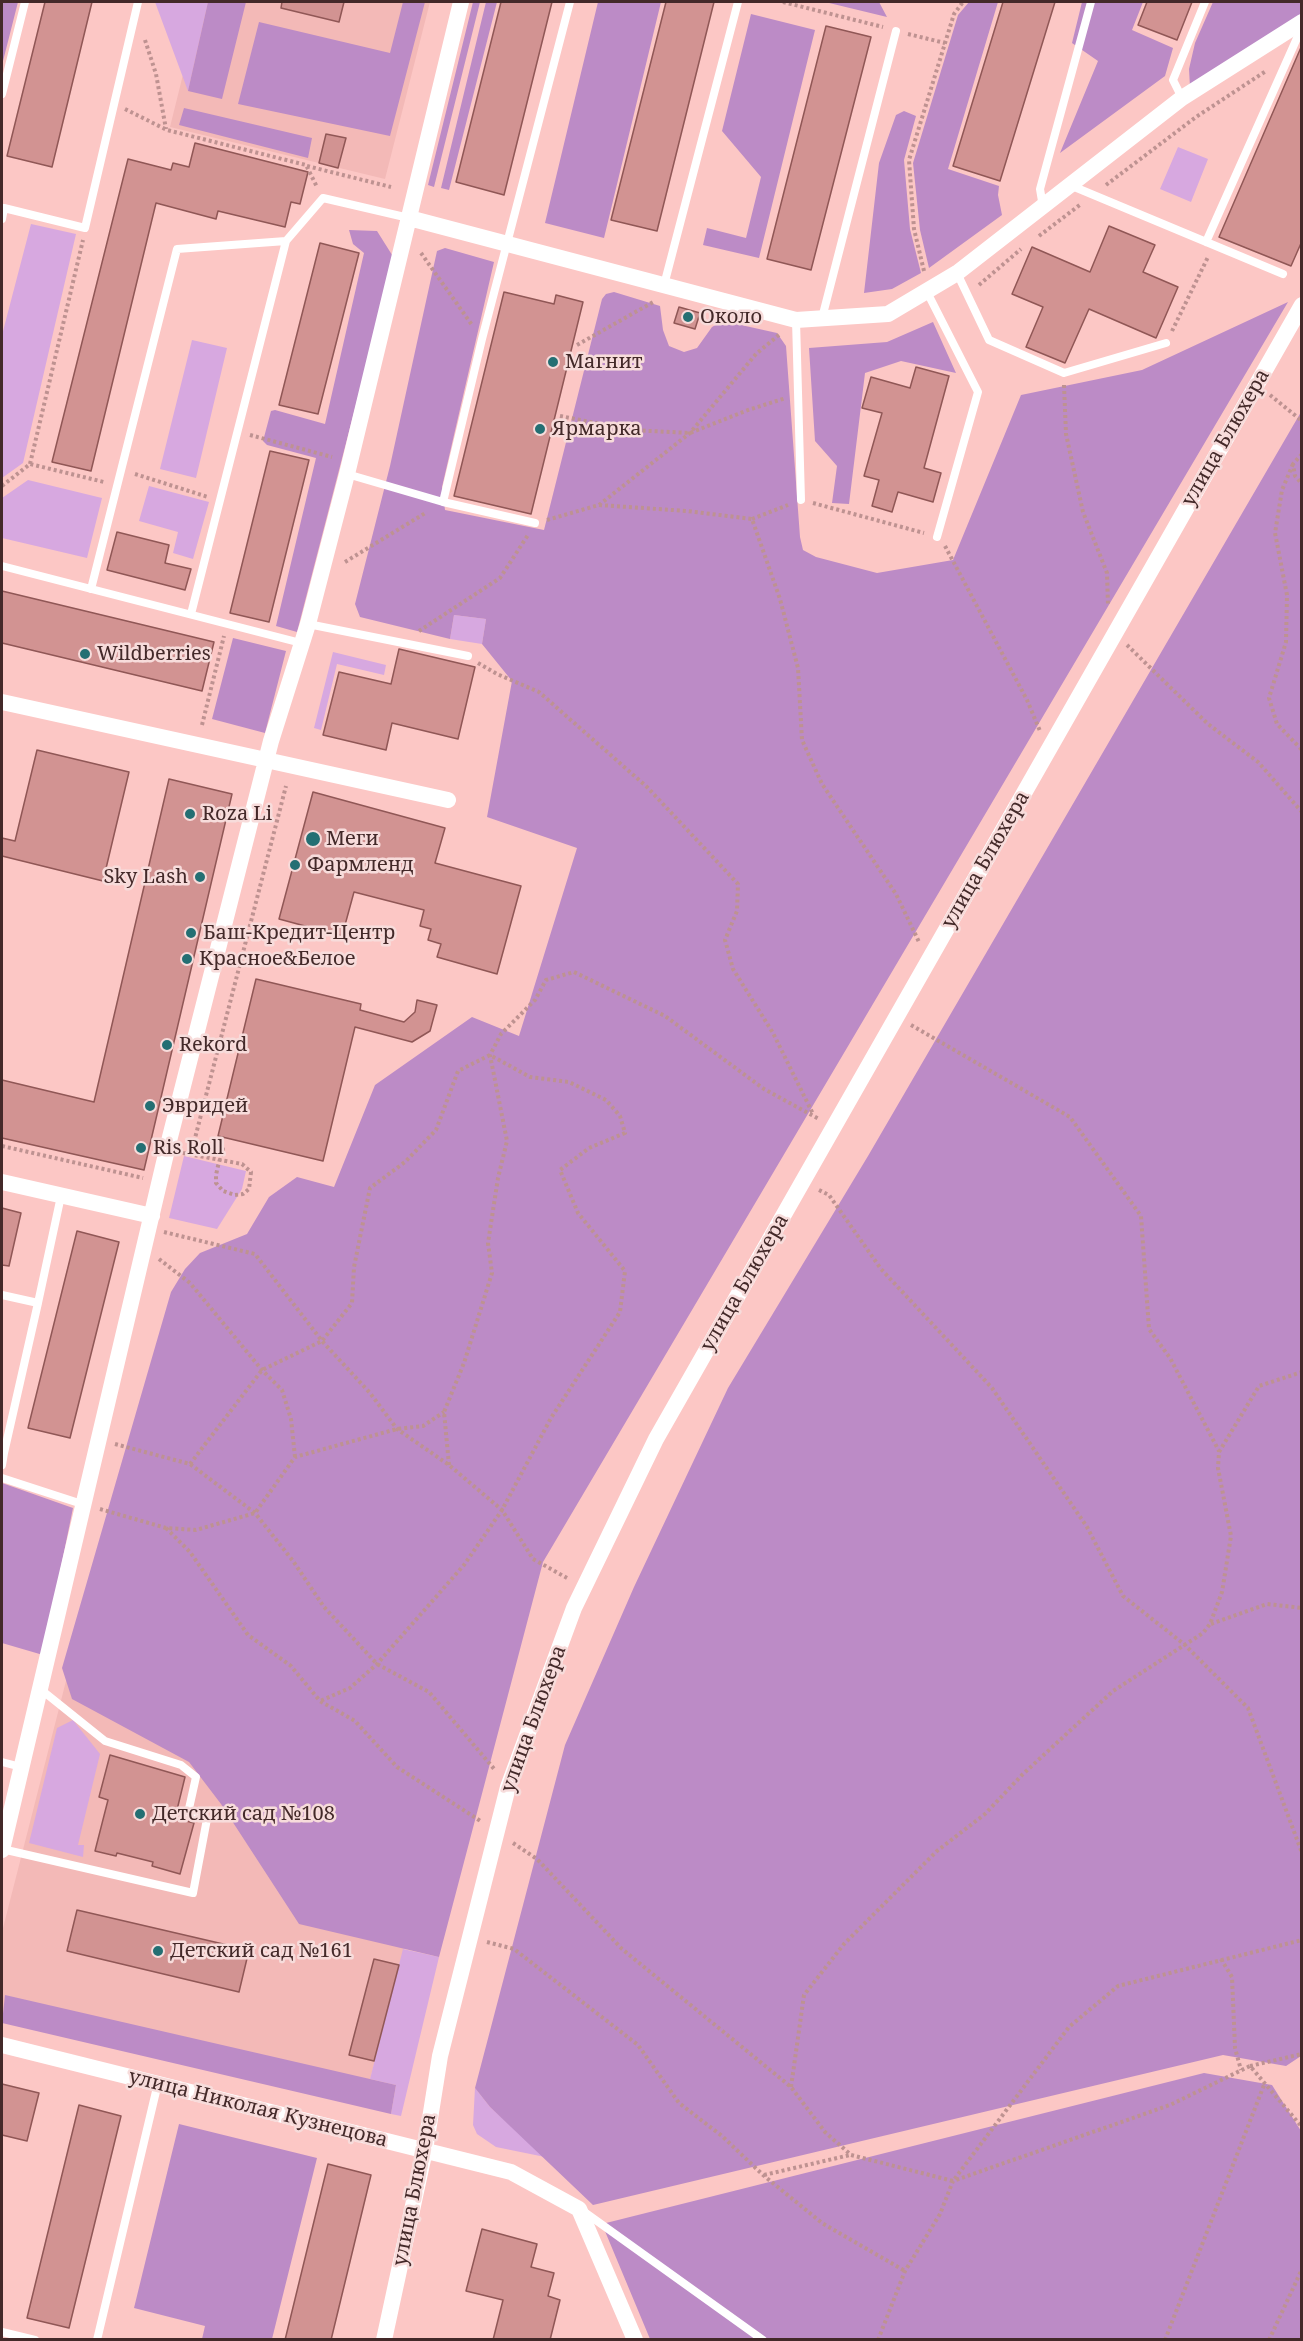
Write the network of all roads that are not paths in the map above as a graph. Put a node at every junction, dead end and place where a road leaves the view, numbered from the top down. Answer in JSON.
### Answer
{"nodes":[{"id":1,"x":25,"y":2,"type":"edge"},
{"id":2,"x":138,"y":2,"type":"edge"},
{"id":3,"x":461,"y":2,"type":"edge"},
{"id":4,"x":570,"y":2,"type":"edge"},
{"id":5,"x":738,"y":2,"type":"edge"},
{"id":6,"x":1091,"y":2,"type":"edge"},
{"id":7,"x":1204,"y":2,"type":"edge"},
{"id":8,"x":1302,"y":25,"type":"edge"},
{"id":9,"x":896,"y":31,"type":"road end"},
{"id":10,"x":2,"y":94,"type":"edge"},
{"id":11,"x":1182,"y":98,"type":"junction"},
{"id":12,"x":1072,"y":186,"type":"junction"},
{"id":13,"x":1043,"y":207,"type":"junction"},
{"id":14,"x":409,"y":218,"type":"junction"},
{"id":15,"x":2,"y":219,"type":"edge"},
{"id":16,"x":286,"y":241,"type":"junction"},
{"id":17,"x":1210,"y":243,"type":"junction"},
{"id":18,"x":508,"y":244,"type":"junction"},
{"id":19,"x":957,"y":273,"type":"junction"},
{"id":20,"x":1283,"y":273,"type":"dead end"},
{"id":21,"x":926,"y":284,"type":"junction"},
{"id":22,"x":671,"y":287,"type":"junction"},
{"id":23,"x":1302,"y":305,"type":"edge"},
{"id":24,"x":822,"y":318,"type":"junction"},
{"id":25,"x":796,"y":320,"type":"junction"},
{"id":26,"x":1166,"y":343,"type":"road end"},
{"id":27,"x":348,"y":468,"type":"junction"},
{"id":28,"x":801,"y":500,"type":"road end"},
{"id":29,"x":443,"y":502,"type":"junction"},
{"id":30,"x":535,"y":523,"type":"road end"},
{"id":31,"x":938,"y":537,"type":"road end"},
{"id":32,"x":2,"y":566,"type":"edge"},
{"id":33,"x":91,"y":589,"type":"junction"},
{"id":34,"x":191,"y":614,"type":"junction"},
{"id":35,"x":308,"y":624,"type":"junction"},
{"id":36,"x":301,"y":643,"type":"junction"},
{"id":37,"x":468,"y":656,"type":"road end"},
{"id":38,"x":2,"y":702,"type":"edge"},
{"id":39,"x":266,"y":760,"type":"junction"},
{"id":40,"x":448,"y":800,"type":"dead end"},
{"id":41,"x":2,"y":1182,"type":"edge"},
{"id":42,"x":62,"y":1196,"type":"junction"},
{"id":43,"x":151,"y":1222,"type":"junction"},
{"id":44,"x":2,"y":1295,"type":"edge"},
{"id":45,"x":38,"y":1303,"type":"junction"},
{"id":46,"x":3,"y":1453,"type":"edge"},
{"id":47,"x":2,"y":1465,"type":"edge"},
{"id":48,"x":2,"y":1478,"type":"edge"},
{"id":49,"x":82,"y":1504,"type":"junction"},
{"id":50,"x":39,"y":1688,"type":"junction"},
{"id":51,"x":2,"y":1762,"type":"edge"},
{"id":52,"x":21,"y":1767,"type":"junction"},
{"id":53,"x":2,"y":1849,"type":"edge"},
{"id":54,"x":2,"y":2044,"type":"edge"},
{"id":55,"x":158,"y":2083,"type":"junction"},
{"id":56,"x":425,"y":2150,"type":"junction"},
{"id":57,"x":579,"y":2209,"type":"junction"},
{"id":58,"x":2,"y":2332,"type":"edge"},
{"id":59,"x":35,"y":2340,"type":"edge"},
{"id":60,"x":97,"y":2340,"type":"edge"},
{"id":61,"x":384,"y":2340,"type":"edge"},
{"id":62,"x":635,"y":2340,"type":"edge"},
{"id":63,"x":763,"y":2340,"type":"edge"}],
"edges":[{"from":1,"to":10,"type":"lane"},
{"from":2,"to":15,"type":"lane"},
{"from":3,"to":14,"type":"street"},
{"from":4,"to":18,"type":"lane"},
{"from":5,"to":22,"type":"lane"},
{"from":6,"to":13,"type":"lane"},
{"from":7,"to":11,"type":"lane"},
{"from":8,"to":11,"type":"street"},
{"from":8,"to":17,"type":"lane"},
{"from":9,"to":24,"type":"lane"},
{"from":11,"to":12,"type":"street"},
{"from":12,"to":13,"type":"street"},
{"from":12,"to":17,"type":"lane"},
{"from":13,"to":19,"type":"street"},
{"from":14,"to":16,"type":"lane"},
{"from":14,"to":18,"type":"street"},
{"from":14,"to":27,"type":"street"},
{"from":16,"to":33,"type":"lane"},
{"from":16,"to":34,"type":"lane"},
{"from":17,"to":20,"type":"lane"},
{"from":18,"to":22,"type":"street"},
{"from":18,"to":29,"type":"lane"},
{"from":19,"to":21,"type":"street"},
{"from":19,"to":26,"type":"lane"},
{"from":21,"to":24,"type":"street"},
{"from":21,"to":31,"type":"lane"},
{"from":22,"to":25,"type":"street"},
{"from":23,"to":56,"type":"street","name":"улица Блюхера"},
{"from":24,"to":25,"type":"street"},
{"from":25,"to":28,"type":"lane"},
{"from":27,"to":29,"type":"lane"},
{"from":27,"to":35,"type":"street"},
{"from":29,"to":30,"type":"lane"},
{"from":32,"to":33,"type":"lane"},
{"from":33,"to":34,"type":"lane"},
{"from":34,"to":36,"type":"lane"},
{"from":35,"to":36,"type":"street"},
{"from":35,"to":37,"type":"lane"},
{"from":36,"to":39,"type":"street"},
{"from":38,"to":39,"type":"street"},
{"from":39,"to":40,"type":"street"},
{"from":39,"to":43,"type":"street"},
{"from":41,"to":42,"type":"street"},
{"from":42,"to":43,"type":"street"},
{"from":42,"to":45,"type":"lane"},
{"from":43,"to":49,"type":"street"},
{"from":44,"to":45,"type":"lane"},
{"from":45,"to":46,"type":"lane"},
{"from":46,"to":47,"type":"lane"},
{"from":48,"to":49,"type":"lane"},
{"from":49,"to":50,"type":"street"},
{"from":50,"to":52,"type":"street"},
{"from":50,"to":53,"type":"lane"},
{"from":51,"to":52,"type":"lane"},
{"from":52,"to":53,"type":"street"},
{"from":54,"to":55,"type":"street","name":"улица Николая Кузнецова"},
{"from":55,"to":56,"type":"street","name":"улица Николая Кузнецова"},
{"from":55,"to":60,"type":"lane"},
{"from":56,"to":57,"type":"street","name":"улица Николая Кузнецова"},
{"from":56,"to":61,"type":"street","name":"улица Блюхера"},
{"from":57,"to":62,"type":"street"},
{"from":57,"to":63,"type":"lane"},
{"from":58,"to":59,"type":"lane"}]}
